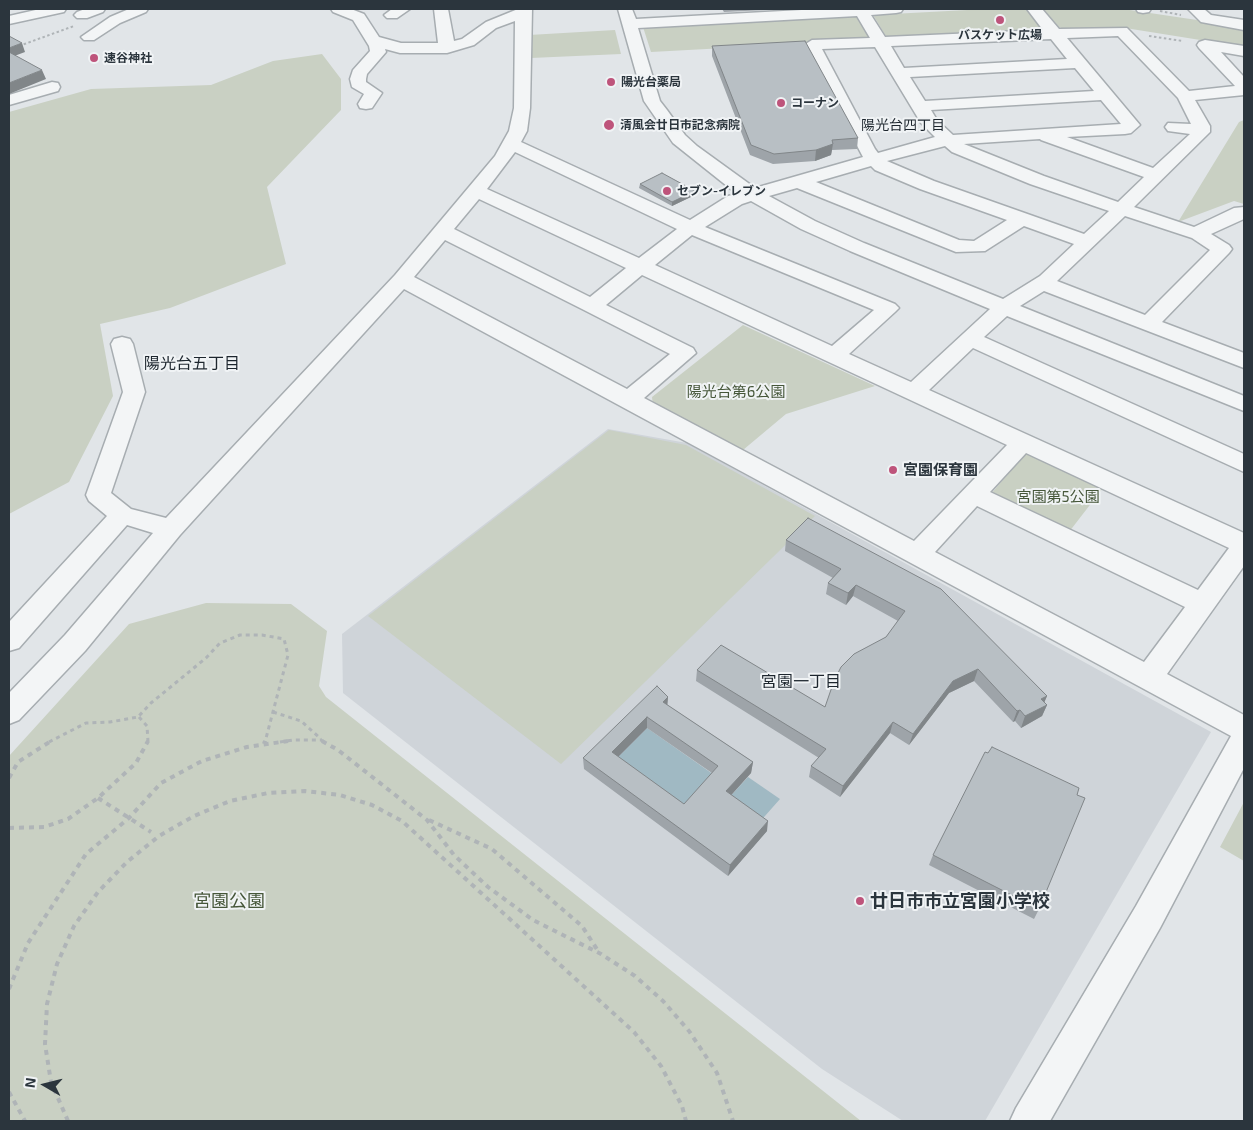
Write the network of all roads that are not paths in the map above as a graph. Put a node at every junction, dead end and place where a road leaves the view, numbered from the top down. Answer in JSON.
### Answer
{"nodes":[{"id":1,"x":59,"y":9,"type":"edge"},
{"id":2,"x":98,"y":9,"type":"edge"},
{"id":3,"x":141,"y":9,"type":"edge"},
{"id":4,"x":338,"y":9,"type":"edge"},
{"id":5,"x":441,"y":9,"type":"edge"},
{"id":6,"x":896,"y":9,"type":"edge"},
{"id":7,"x":1034,"y":9,"type":"edge"},
{"id":8,"x":524,"y":10,"type":"edge"},
{"id":9,"x":861,"y":10,"type":"edge"},
{"id":10,"x":795,"y":12,"type":"edge"},
{"id":11,"x":1194,"y":14,"type":"edge"},
{"id":12,"x":627,"y":16,"type":"edge"},
{"id":13,"x":9,"y":20,"type":"edge"},
{"id":14,"x":79,"y":20,"type":"road end"},
{"id":15,"x":1244,"y":25,"type":"edge"},
{"id":16,"x":1056,"y":34,"type":"junction"},
{"id":17,"x":89,"y":37,"type":"dead end"},
{"id":18,"x":375,"y":41,"type":"junction"},
{"id":19,"x":881,"y":42,"type":"junction"},
{"id":20,"x":1183,"y":42,"type":"road end"},
{"id":21,"x":1204,"y":45,"type":"junction"},
{"id":22,"x":447,"y":48,"type":"junction"},
{"id":23,"x":1244,"y":50,"type":"edge"},
{"id":24,"x":1079,"y":63,"type":"junction"},
{"id":25,"x":901,"y":73,"type":"junction"},
{"id":26,"x":1244,"y":86,"type":"edge"},
{"id":27,"x":52,"y":87,"type":"dead end"},
{"id":28,"x":1244,"y":90,"type":"edge"},
{"id":29,"x":1106,"y":95,"type":"junction"},
{"id":30,"x":1184,"y":96,"type":"junction"},
{"id":31,"x":9,"y":100,"type":"edge"},
{"id":32,"x":366,"y":104,"type":"dead end"},
{"id":33,"x":920,"y":106,"type":"junction"},
{"id":34,"x":1174,"y":126,"type":"dead end"},
{"id":35,"x":1201,"y":130,"type":"junction"},
{"id":36,"x":1042,"y":134,"type":"junction"},
{"id":37,"x":947,"y":140,"type":"junction"},
{"id":38,"x":512,"y":144,"type":"junction"},
{"id":39,"x":874,"y":159,"type":"junction"},
{"id":40,"x":1157,"y":176,"type":"junction"},
{"id":41,"x":797,"y":181,"type":"junction"},
{"id":42,"x":476,"y":191,"type":"junction"},
{"id":43,"x":751,"y":195,"type":"junction"},
{"id":44,"x":1122,"y":209,"type":"junction"},
{"id":45,"x":1244,"y":213,"type":"edge"},
{"id":46,"x":1022,"y":219,"type":"junction"},
{"id":47,"x":691,"y":228,"type":"junction"},
{"id":48,"x":443,"y":231,"type":"junction"},
{"id":49,"x":1197,"y":233,"type":"junction"},
{"id":50,"x":1087,"y":242,"type":"junction"},
{"id":51,"x":641,"y":267,"type":"junction"},
{"id":52,"x":402,"y":279,"type":"junction"},
{"id":53,"x":1043,"y":283,"type":"junction"},
{"id":54,"x":592,"y":306,"type":"junction"},
{"id":55,"x":1004,"y":307,"type":"junction"},
{"id":56,"x":1148,"y":324,"type":"junction"},
{"id":57,"x":970,"y":339,"type":"junction"},
{"id":58,"x":122,"y":344,"type":"dead end"},
{"id":59,"x":834,"y":355,"type":"junction"},
{"id":60,"x":1244,"y":361,"type":"edge"},
{"id":61,"x":914,"y":392,"type":"junction"},
{"id":62,"x":630,"y":399,"type":"junction"},
{"id":63,"x":1244,"y":404,"type":"edge"},
{"id":64,"x":1023,"y":442,"type":"junction"},
{"id":65,"x":1244,"y":464,"type":"edge"},
{"id":66,"x":973,"y":494,"type":"junction"},
{"id":67,"x":122,"y":515,"type":"junction"},
{"id":68,"x":171,"y":529,"type":"junction"},
{"id":69,"x":1244,"y":544,"type":"edge"},
{"id":70,"x":1244,"y":548,"type":"edge"},
{"id":71,"x":917,"y":554,"type":"junction"},
{"id":72,"x":1202,"y":604,"type":"junction"},
{"id":73,"x":9,"y":640,"type":"edge"},
{"id":74,"x":1148,"y":678,"type":"junction"},
{"id":75,"x":9,"y":712,"type":"edge"},
{"id":76,"x":1244,"y":730,"type":"edge"},
{"id":77,"x":1244,"y":740,"type":"edge"},
{"id":78,"x":1029,"y":1121,"type":"edge"}],
"edges":[{"from":1,"to":13,"type":"street"},
{"from":2,"to":14,"type":"street"},
{"from":3,"to":17,"type":"street"},
{"from":4,"to":18,"type":"street"},
{"from":5,"to":22,"type":"street"},
{"from":6,"to":9,"type":"street"},
{"from":7,"to":16,"type":"street"},
{"from":8,"to":22,"type":"street"},
{"from":8,"to":38,"type":"street"},
{"from":9,"to":10,"type":"street"},
{"from":9,"to":19,"type":"street"},
{"from":10,"to":12,"type":"street"},
{"from":11,"to":15,"type":"street"},
{"from":12,"to":43,"type":"street"},
{"from":16,"to":19,"type":"street"},
{"from":16,"to":24,"type":"street"},
{"from":16,"to":30,"type":"street"},
{"from":18,"to":22,"type":"street"},
{"from":18,"to":32,"type":"street"},
{"from":19,"to":25,"type":"street"},
{"from":19,"to":39,"type":"street"},
{"from":20,"to":21,"type":"street"},
{"from":21,"to":23,"type":"street"},
{"from":21,"to":26,"type":"street"},
{"from":24,"to":25,"type":"street"},
{"from":24,"to":29,"type":"street"},
{"from":25,"to":33,"type":"street"},
{"from":27,"to":31,"type":"street"},
{"from":28,"to":30,"type":"street"},
{"from":29,"to":33,"type":"street"},
{"from":29,"to":36,"type":"street"},
{"from":30,"to":35,"type":"street"},
{"from":33,"to":37,"type":"street"},
{"from":34,"to":35,"type":"street"},
{"from":35,"to":40,"type":"street"},
{"from":36,"to":37,"type":"street"},
{"from":36,"to":40,"type":"street"},
{"from":37,"to":39,"type":"street"},
{"from":37,"to":44,"type":"street"},
{"from":38,"to":42,"type":"street"},
{"from":38,"to":47,"type":"street"},
{"from":39,"to":41,"type":"street"},
{"from":39,"to":46,"type":"street"},
{"from":40,"to":44,"type":"street"},
{"from":41,"to":43,"type":"street"},
{"from":41,"to":46,"type":"street"},
{"from":42,"to":48,"type":"street"},
{"from":42,"to":51,"type":"street"},
{"from":43,"to":47,"type":"street"},
{"from":43,"to":55,"type":"street"},
{"from":44,"to":49,"type":"street"},
{"from":44,"to":50,"type":"street"},
{"from":45,"to":49,"type":"street"},
{"from":46,"to":50,"type":"street"},
{"from":47,"to":51,"type":"street"},
{"from":47,"to":59,"type":"street"},
{"from":48,"to":52,"type":"street"},
{"from":48,"to":54,"type":"street"},
{"from":49,"to":56,"type":"street"},
{"from":50,"to":53,"type":"street"},
{"from":51,"to":54,"type":"street"},
{"from":51,"to":59,"type":"street"},
{"from":52,"to":62,"type":"street"},
{"from":52,"to":68,"type":"street"},
{"from":53,"to":55,"type":"street"},
{"from":53,"to":56,"type":"street"},
{"from":54,"to":62,"type":"street"},
{"from":55,"to":57,"type":"street"},
{"from":55,"to":63,"type":"street"},
{"from":56,"to":60,"type":"street"},
{"from":57,"to":61,"type":"street"},
{"from":57,"to":65,"type":"street"},
{"from":58,"to":67,"type":"street"},
{"from":59,"to":61,"type":"street"},
{"from":61,"to":64,"type":"street"},
{"from":62,"to":71,"type":"street"},
{"from":64,"to":66,"type":"street"},
{"from":64,"to":69,"type":"street"},
{"from":66,"to":71,"type":"street"},
{"from":66,"to":72,"type":"street"},
{"from":67,"to":68,"type":"street"},
{"from":67,"to":73,"type":"street"},
{"from":68,"to":75,"type":"street"},
{"from":70,"to":72,"type":"street"},
{"from":71,"to":74,"type":"street"},
{"from":72,"to":74,"type":"street"},
{"from":74,"to":76,"type":"street"},
{"from":77,"to":78,"type":"street"}]}
